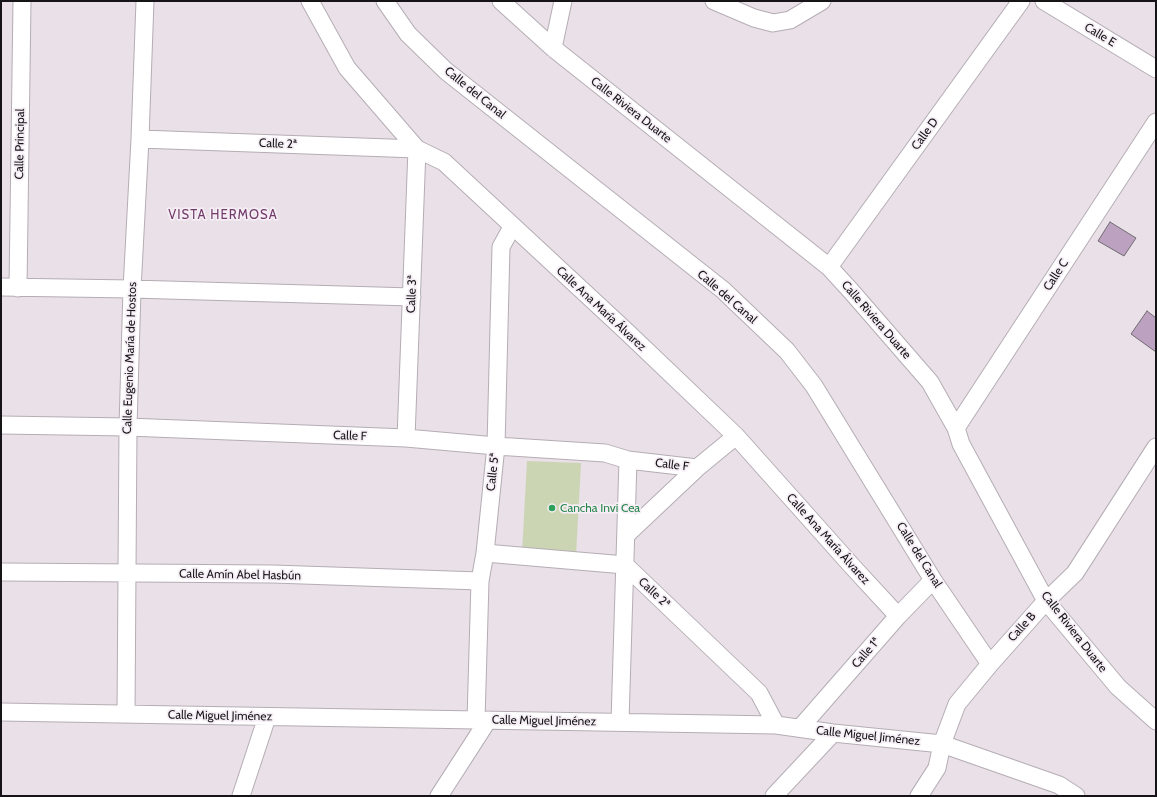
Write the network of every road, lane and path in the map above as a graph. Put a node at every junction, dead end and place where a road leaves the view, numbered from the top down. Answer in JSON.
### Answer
{"nodes":[{"id":1,"x":22,"y":1,"type":"edge"},
{"id":2,"x":145,"y":1,"type":"edge"},
{"id":3,"x":310,"y":1,"type":"edge"},
{"id":4,"x":385,"y":1,"type":"edge"},
{"id":5,"x":501,"y":1,"type":"edge"},
{"id":6,"x":563,"y":1,"type":"edge"},
{"id":7,"x":714,"y":1,"type":"edge"},
{"id":8,"x":822,"y":1,"type":"edge"},
{"id":9,"x":1021,"y":1,"type":"edge"},
{"id":10,"x":1044,"y":1,"type":"edge"},
{"id":11,"x":553,"y":48,"type":"junction"},
{"id":12,"x":1156,"y":69,"type":"edge"},
{"id":13,"x":1156,"y":122,"type":"edge"},
{"id":14,"x":140,"y":139,"type":"junction"},
{"id":15,"x":417,"y":149,"type":"junction"},
{"id":16,"x":512,"y":227,"type":"junction"},
{"id":17,"x":829,"y":267,"type":"junction"},
{"id":18,"x":1,"y":287,"type":"edge"},
{"id":19,"x":18,"y":288,"type":"junction"},
{"id":20,"x":132,"y":289,"type":"junction"},
{"id":21,"x":412,"y":297,"type":"junction"},
{"id":22,"x":1,"y":426,"type":"edge"},
{"id":23,"x":128,"y":427,"type":"junction"},
{"id":24,"x":956,"y":428,"type":"junction"},
{"id":25,"x":736,"y":436,"type":"junction"},
{"id":26,"x":406,"y":438,"type":"junction"},
{"id":27,"x":496,"y":446,"type":"junction"},
{"id":28,"x":1156,"y":447,"type":"edge"},
{"id":29,"x":628,"y":460,"type":"junction"},
{"id":30,"x":697,"y":468,"type":"junction"},
{"id":31,"x":626,"y":535,"type":"junction"},
{"id":32,"x":485,"y":553,"type":"junction"},
{"id":33,"x":625,"y":565,"type":"junction"},
{"id":34,"x":1,"y":572,"type":"edge"},
{"id":35,"x":127,"y":574,"type":"junction"},
{"id":36,"x":933,"y":580,"type":"junction"},
{"id":37,"x":480,"y":581,"type":"junction"},
{"id":38,"x":1046,"y":601,"type":"junction"},
{"id":39,"x":898,"y":616,"type":"junction"},
{"id":40,"x":990,"y":664,"type":"junction"},
{"id":41,"x":1,"y":712,"type":"edge"},
{"id":42,"x":126,"y":714,"type":"junction"},
{"id":43,"x":267,"y":717,"type":"junction"},
{"id":44,"x":482,"y":720,"type":"junction"},
{"id":45,"x":1156,"y":721,"type":"edge"},
{"id":46,"x":620,"y":722,"type":"junction"},
{"id":47,"x":776,"y":725,"type":"junction"},
{"id":48,"x":800,"y":728,"type":"junction"},
{"id":49,"x":833,"y":733,"type":"junction"},
{"id":50,"x":942,"y":744,"type":"junction"},
{"id":51,"x":241,"y":796,"type":"edge"},
{"id":52,"x":439,"y":796,"type":"edge"},
{"id":53,"x":774,"y":796,"type":"edge"},
{"id":54,"x":919,"y":796,"type":"edge"},
{"id":55,"x":1076,"y":796,"type":"edge"}],
"edges":[{"from":1,"to":19,"type":"street","name":"Calle Principal"},
{"from":2,"to":14,"type":"street","name":"Calle Eugenio María de Hostos"},
{"from":3,"to":15,"type":"street","name":"Calle Ana María Álvarez"},
{"from":4,"to":36,"type":"street","name":"Calle del Canal"},
{"from":5,"to":11,"type":"street","name":"Calle Riviera Duarte"},
{"from":6,"to":11,"type":"street"},
{"from":7,"to":8,"type":"street"},
{"from":9,"to":17,"type":"street","name":"Calle D"},
{"from":10,"to":12,"type":"street","name":"Calle E"},
{"from":11,"to":17,"type":"street","name":"Calle Riviera Duarte"},
{"from":13,"to":24,"type":"street","name":"Calle C"},
{"from":14,"to":15,"type":"street","name":"Calle 2ª"},
{"from":14,"to":20,"type":"street","name":"Calle Eugenio María de Hostos"},
{"from":15,"to":16,"type":"street","name":"Calle Ana María Álvarez"},
{"from":15,"to":21,"type":"street","name":"Calle 3ª"},
{"from":16,"to":25,"type":"street","name":"Calle Ana María Álvarez"},
{"from":16,"to":27,"type":"street","name":"Calle 5ª"},
{"from":17,"to":24,"type":"street","name":"Calle Riviera Duarte"},
{"from":18,"to":19,"type":"street"},
{"from":19,"to":20,"type":"street"},
{"from":20,"to":21,"type":"street"},
{"from":20,"to":23,"type":"street","name":"Calle Eugenio María de Hostos"},
{"from":21,"to":26,"type":"street","name":"Calle 3ª"},
{"from":22,"to":23,"type":"street","name":"Calle F"},
{"from":23,"to":26,"type":"street","name":"Calle F"},
{"from":23,"to":35,"type":"street","name":"Calle Eugenio María de Hostos"},
{"from":24,"to":38,"type":"street","name":"Calle Riviera Duarte"},
{"from":25,"to":30,"type":"street"},
{"from":25,"to":39,"type":"street","name":"Calle Ana María Álvarez"},
{"from":26,"to":27,"type":"street","name":"Calle F"},
{"from":27,"to":29,"type":"street","name":"Calle F"},
{"from":27,"to":32,"type":"street","name":"Calle 5ª"},
{"from":28,"to":38,"type":"street","name":"Calle B"},
{"from":29,"to":30,"type":"street","name":"Calle F"},
{"from":29,"to":31,"type":"street"},
{"from":30,"to":31,"type":"street"},
{"from":31,"to":33,"type":"street"},
{"from":32,"to":33,"type":"street"},
{"from":32,"to":37,"type":"street","name":"Calle 5ª"},
{"from":33,"to":46,"type":"street"},
{"from":33,"to":47,"type":"street","name":"Calle 2ª"},
{"from":34,"to":35,"type":"street","name":"Calle Amín Abel Hasbún"},
{"from":35,"to":37,"type":"street","name":"Calle Amín Abel Hasbún"},
{"from":35,"to":42,"type":"street","name":"Calle Eugenio María de Hostos"},
{"from":36,"to":39,"type":"street","name":"Calle 1ª"},
{"from":36,"to":40,"type":"street","name":"Calle del Canal"},
{"from":37,"to":44,"type":"street","name":"Calle 5ª"},
{"from":38,"to":40,"type":"street","name":"Calle B"},
{"from":38,"to":45,"type":"street","name":"Calle Riviera Duarte"},
{"from":39,"to":48,"type":"street","name":"Calle 1ª"},
{"from":40,"to":50,"type":"street","name":"Calle B"},
{"from":41,"to":42,"type":"street","name":"Calle Miguel Jiménez"},
{"from":42,"to":43,"type":"street","name":"Calle Miguel Jiménez"},
{"from":43,"to":44,"type":"street","name":"Calle Miguel Jiménez"},
{"from":43,"to":51,"type":"street"},
{"from":44,"to":46,"type":"street","name":"Calle Miguel Jiménez"},
{"from":44,"to":52,"type":"street"},
{"from":46,"to":47,"type":"street","name":"Calle Miguel Jiménez"},
{"from":47,"to":48,"type":"street","name":"Calle Miguel Jiménez"},
{"from":48,"to":49,"type":"street","name":"Calle Miguel Jiménez"},
{"from":49,"to":50,"type":"street","name":"Calle Miguel Jiménez"},
{"from":49,"to":53,"type":"street"},
{"from":50,"to":54,"type":"street","name":"Calle B"},
{"from":50,"to":55,"type":"street","name":"Calle Miguel Jiménez"}]}
